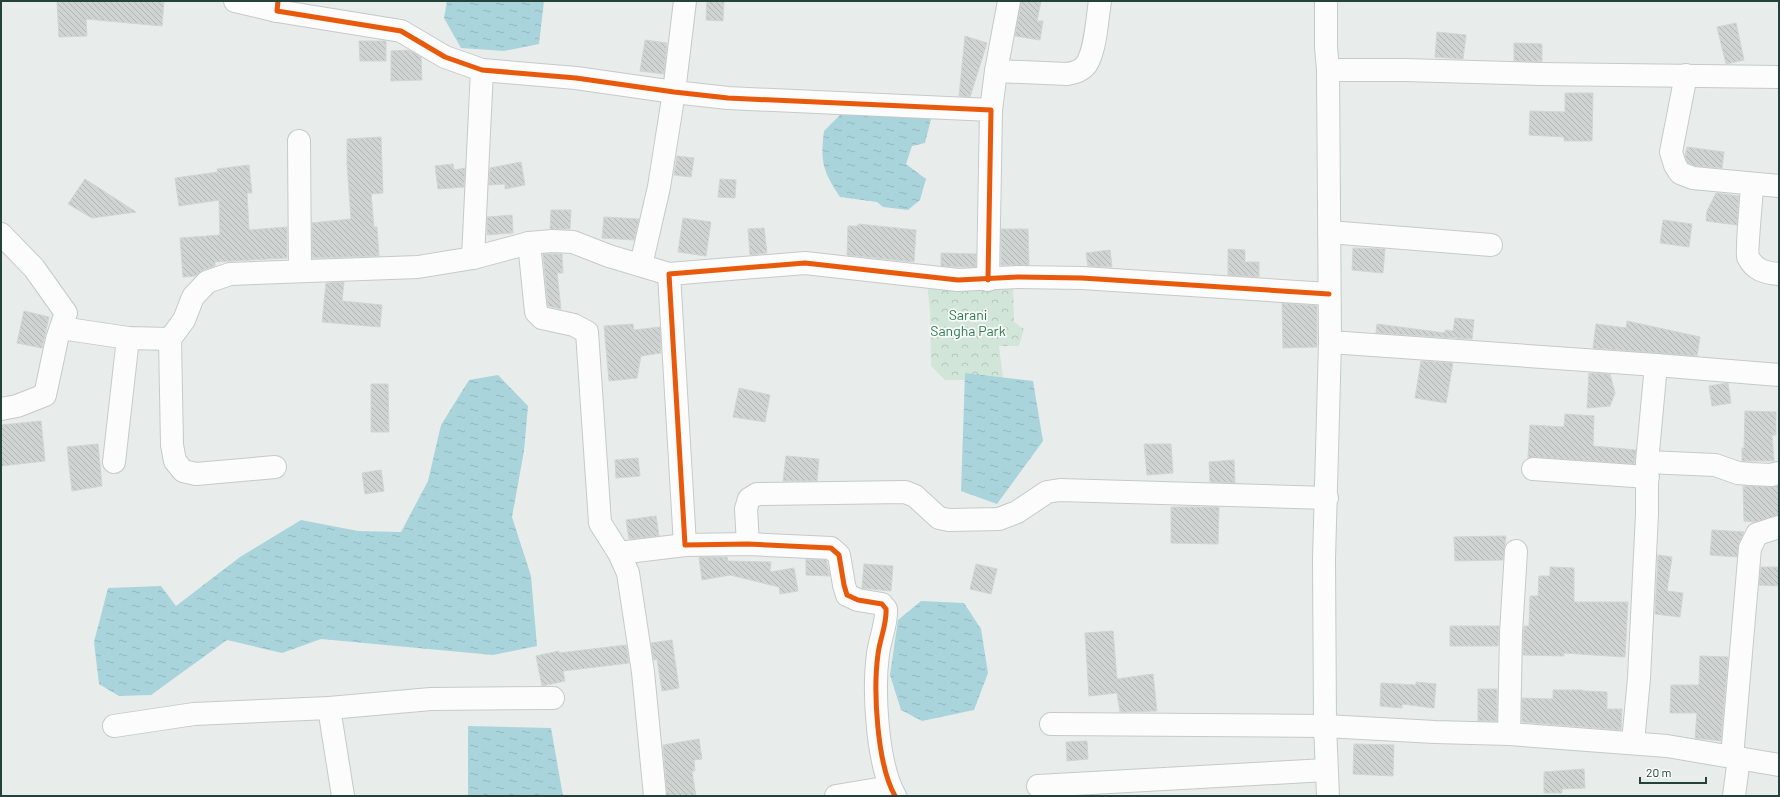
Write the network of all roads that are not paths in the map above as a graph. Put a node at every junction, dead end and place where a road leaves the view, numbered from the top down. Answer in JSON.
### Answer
{"nodes":[{"id":1,"x":236,"y":1,"type":"edge"},
{"id":2,"x":685,"y":1,"type":"edge"},
{"id":3,"x":1009,"y":1,"type":"edge"},
{"id":4,"x":1100,"y":1,"type":"edge"},
{"id":5,"x":1326,"y":1,"type":"edge"},
{"id":6,"x":277,"y":6,"type":"edge"},
{"id":7,"x":482,"y":70,"type":"junction"},
{"id":8,"x":1328,"y":70,"type":"junction"},
{"id":9,"x":996,"y":72,"type":"junction"},
{"id":10,"x":1686,"y":75,"type":"junction"},
{"id":11,"x":1779,"y":77,"type":"edge"},
{"id":12,"x":674,"y":92,"type":"junction"},
{"id":13,"x":991,"y":110,"type":"junction"},
{"id":14,"x":299,"y":141,"type":"dead end"},
{"id":15,"x":1752,"y":184,"type":"junction"},
{"id":16,"x":1779,"y":186,"type":"edge"},
{"id":17,"x":1330,"y":232,"type":"junction"},
{"id":18,"x":1,"y":234,"type":"edge"},
{"id":19,"x":529,"y":243,"type":"junction"},
{"id":20,"x":1492,"y":245,"type":"dead end"},
{"id":21,"x":473,"y":258,"type":"junction"},
{"id":22,"x":641,"y":266,"type":"junction"},
{"id":23,"x":300,"y":271,"type":"junction"},
{"id":24,"x":669,"y":274,"type":"junction"},
{"id":25,"x":1779,"y":274,"type":"edge"},
{"id":26,"x":988,"y":280,"type":"junction"},
{"id":27,"x":1330,"y":294,"type":"junction"},
{"id":28,"x":61,"y":328,"type":"junction"},
{"id":29,"x":128,"y":338,"type":"junction"},
{"id":30,"x":170,"y":339,"type":"junction"},
{"id":31,"x":1330,"y":342,"type":"junction"},
{"id":32,"x":1656,"y":365,"type":"junction"},
{"id":33,"x":1779,"y":375,"type":"edge"},
{"id":34,"x":1,"y":409,"type":"edge"},
{"id":35,"x":114,"y":462,"type":"dead end"},
{"id":36,"x":275,"y":468,"type":"dead end"},
{"id":37,"x":1533,"y":469,"type":"dead end"},
{"id":38,"x":1647,"y":469,"type":"junction"},
{"id":39,"x":1779,"y":473,"type":"edge"},
{"id":40,"x":1327,"y":498,"type":"junction"},
{"id":41,"x":1779,"y":527,"type":"edge"},
{"id":42,"x":748,"y":544,"type":"junction"},
{"id":43,"x":685,"y":545,"type":"junction"},
{"id":44,"x":1516,"y":551,"type":"dead end"},
{"id":45,"x":619,"y":553,"type":"junction"},
{"id":46,"x":553,"y":698,"type":"dead end"},
{"id":47,"x":329,"y":708,"type":"junction"},
{"id":48,"x":1051,"y":724,"type":"dead end"},
{"id":49,"x":114,"y":726,"type":"dead end"},
{"id":50,"x":1325,"y":726,"type":"junction"},
{"id":51,"x":1509,"y":734,"type":"junction"},
{"id":52,"x":1633,"y":742,"type":"junction"},
{"id":53,"x":1736,"y":758,"type":"junction"},
{"id":54,"x":1779,"y":765,"type":"edge"},
{"id":55,"x":1326,"y":770,"type":"junction"},
{"id":56,"x":1038,"y":786,"type":"dead end"},
{"id":57,"x":893,"y":792,"type":"edge"},
{"id":58,"x":343,"y":796,"type":"edge"},
{"id":59,"x":655,"y":796,"type":"edge"},
{"id":60,"x":836,"y":796,"type":"edge"},
{"id":61,"x":1328,"y":796,"type":"edge"},
{"id":62,"x":1734,"y":796,"type":"edge"}],
"edges":[{"from":1,"to":6,"type":"street"},
{"from":2,"to":12,"type":"street"},
{"from":3,"to":9,"type":"street"},
{"from":4,"to":9,"type":"street"},
{"from":5,"to":8,"type":"street"},
{"from":6,"to":7,"type":"street"},
{"from":7,"to":12,"type":"street"},
{"from":7,"to":21,"type":"street"},
{"from":8,"to":10,"type":"street"},
{"from":8,"to":17,"type":"street"},
{"from":9,"to":13,"type":"street"},
{"from":10,"to":11,"type":"street"},
{"from":10,"to":15,"type":"street"},
{"from":12,"to":13,"type":"street"},
{"from":12,"to":22,"type":"street"},
{"from":13,"to":26,"type":"street"},
{"from":14,"to":23,"type":"street"},
{"from":15,"to":16,"type":"street"},
{"from":15,"to":25,"type":"street"},
{"from":17,"to":20,"type":"street"},
{"from":17,"to":27,"type":"street"},
{"from":18,"to":28,"type":"street"},
{"from":19,"to":21,"type":"street"},
{"from":19,"to":22,"type":"street"},
{"from":19,"to":45,"type":"street"},
{"from":21,"to":23,"type":"street"},
{"from":22,"to":24,"type":"street"},
{"from":23,"to":30,"type":"street"},
{"from":24,"to":26,"type":"street"},
{"from":24,"to":43,"type":"street"},
{"from":26,"to":27,"type":"street"},
{"from":27,"to":31,"type":"street"},
{"from":28,"to":29,"type":"street"},
{"from":28,"to":34,"type":"street"},
{"from":29,"to":30,"type":"street"},
{"from":29,"to":35,"type":"street"},
{"from":30,"to":36,"type":"street"},
{"from":31,"to":32,"type":"street"},
{"from":31,"to":40,"type":"street"},
{"from":32,"to":33,"type":"street"},
{"from":32,"to":38,"type":"street"},
{"from":37,"to":38,"type":"street"},
{"from":38,"to":39,"type":"street"},
{"from":38,"to":52,"type":"street"},
{"from":40,"to":42,"type":"street"},
{"from":40,"to":50,"type":"street"},
{"from":41,"to":53,"type":"street"},
{"from":42,"to":43,"type":"street"},
{"from":42,"to":57,"type":"street"},
{"from":43,"to":45,"type":"street"},
{"from":44,"to":51,"type":"street"},
{"from":45,"to":59,"type":"street"},
{"from":46,"to":47,"type":"street"},
{"from":47,"to":49,"type":"street"},
{"from":47,"to":58,"type":"street"},
{"from":48,"to":50,"type":"street"},
{"from":50,"to":51,"type":"street"},
{"from":50,"to":55,"type":"street"},
{"from":51,"to":52,"type":"street"},
{"from":52,"to":53,"type":"street"},
{"from":53,"to":54,"type":"street"},
{"from":53,"to":62,"type":"street"},
{"from":55,"to":56,"type":"street"},
{"from":55,"to":61,"type":"street"},
{"from":57,"to":60,"type":"street"}]}
